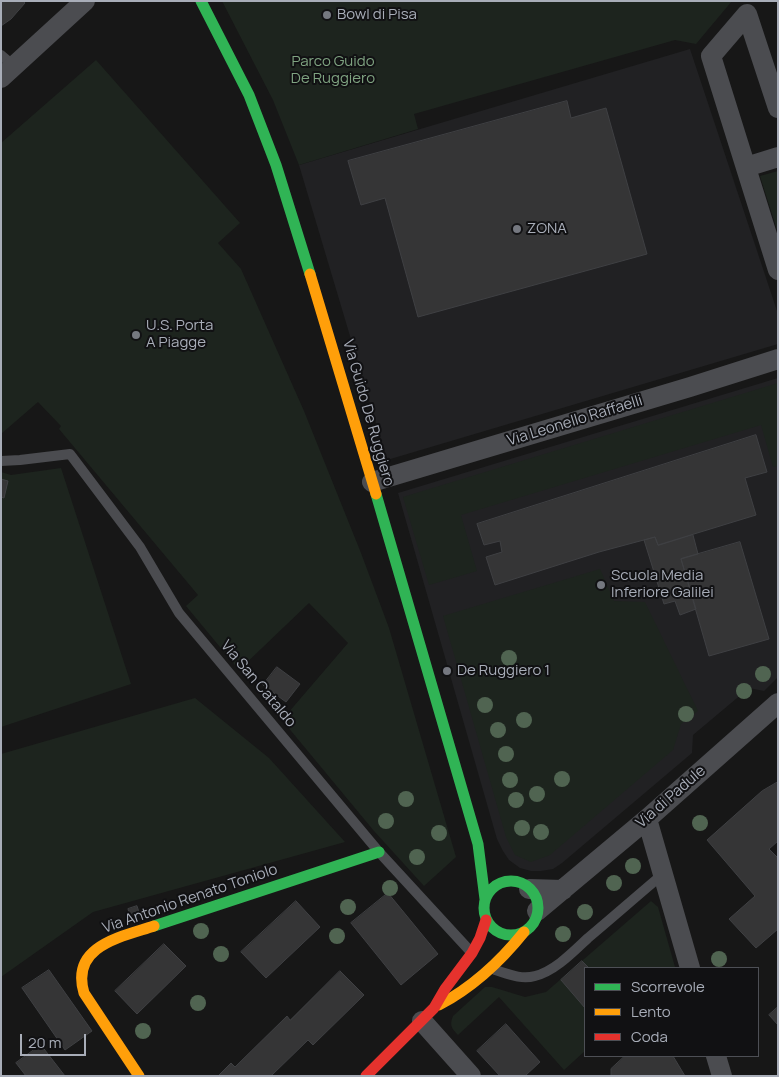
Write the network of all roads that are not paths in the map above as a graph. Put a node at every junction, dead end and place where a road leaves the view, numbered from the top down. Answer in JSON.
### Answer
{"nodes":[{"id":1,"x":86,"y":1,"type":"edge"},
{"id":2,"x":201,"y":1,"type":"edge"},
{"id":3,"x":5,"y":67,"type":"edge"},
{"id":4,"x":778,"y":108,"type":"edge"},
{"id":5,"x":778,"y":157,"type":"edge"},
{"id":6,"x":746,"y":167,"type":"junction"},
{"id":7,"x":778,"y":270,"type":"edge"},
{"id":8,"x":778,"y":359,"type":"edge"},
{"id":9,"x":1,"y":461,"type":"edge"},
{"id":10,"x":372,"y":482,"type":"junction"},
{"id":11,"x":778,"y":703,"type":"edge"},
{"id":12,"x":647,"y":819,"type":"junction"},
{"id":13,"x":478,"y":844,"type":"junction"},
{"id":14,"x":379,"y":852,"type":"junction"},
{"id":15,"x":491,"y":859,"type":"dead end"},
{"id":16,"x":663,"y":874,"type":"junction"},
{"id":17,"x":529,"y":889,"type":"junction"},
{"id":18,"x":563,"y":890,"type":"junction"},
{"id":19,"x":485,"y":899,"type":"junction"},
{"id":20,"x":537,"y":911,"type":"junction"},
{"id":21,"x":486,"y":920,"type":"junction"},
{"id":22,"x":524,"y":932,"type":"junction"},
{"id":23,"x":472,"y":953,"type":"junction"},
{"id":24,"x":690,"y":967,"type":"edge"},
{"id":25,"x":490,"y":968,"type":"junction"},
{"id":26,"x":428,"y":1015,"type":"junction"},
{"id":27,"x":716,"y":1057,"type":"edge"},
{"id":28,"x":139,"y":1076,"type":"edge"},
{"id":29,"x":366,"y":1076,"type":"edge"},
{"id":30,"x":471,"y":1076,"type":"edge"},
{"id":31,"x":722,"y":1076,"type":"edge"}],
"edges":[{"from":1,"to":3,"type":"street"},
{"from":2,"to":10,"type":"street","name":"Via Guido De Ruggiero"},
{"from":4,"to":6,"type":"street"},
{"from":5,"to":6,"type":"street"},
{"from":6,"to":7,"type":"street"},
{"from":8,"to":10,"type":"street","name":"Via Leonello Raffaelli"},
{"from":9,"to":14,"type":"lane","name":"Via San Cataldo"},
{"from":10,"to":13,"type":"street","name":"Via Guido De Ruggiero"},
{"from":11,"to":12,"type":"street","name":"Via di Padule"},
{"from":12,"to":16,"type":"street"},
{"from":12,"to":18,"type":"street","name":"Via di Padule"},
{"from":13,"to":15,"type":"street","name":"Via Guido De Ruggiero"},
{"from":13,"to":19,"type":"street","name":"Via Guido De Ruggiero"},
{"from":14,"to":23,"type":"lane","name":"Via San Cataldo"},
{"from":14,"to":28,"type":"street","name":"Via Antonio Renato Toniolo"},
{"from":16,"to":24,"type":"street"},
{"from":16,"to":25,"type":"lane"},
{"from":17,"to":18,"type":"street"},
{"from":17,"to":19,"type":"street"},
{"from":17,"to":20,"type":"street"},
{"from":18,"to":20,"type":"street","name":"Via di Padule"},
{"from":19,"to":21,"type":"street"},
{"from":20,"to":22,"type":"street"},
{"from":21,"to":22,"type":"street"},
{"from":21,"to":23,"type":"street"},
{"from":22,"to":25,"type":"street"},
{"from":23,"to":25,"type":"lane","name":"Via San Cataldo"},
{"from":23,"to":26,"type":"street"},
{"from":25,"to":26,"type":"street"},
{"from":26,"to":29,"type":"street"},
{"from":26,"to":30,"type":"street"},
{"from":27,"to":31,"type":"street"}]}
